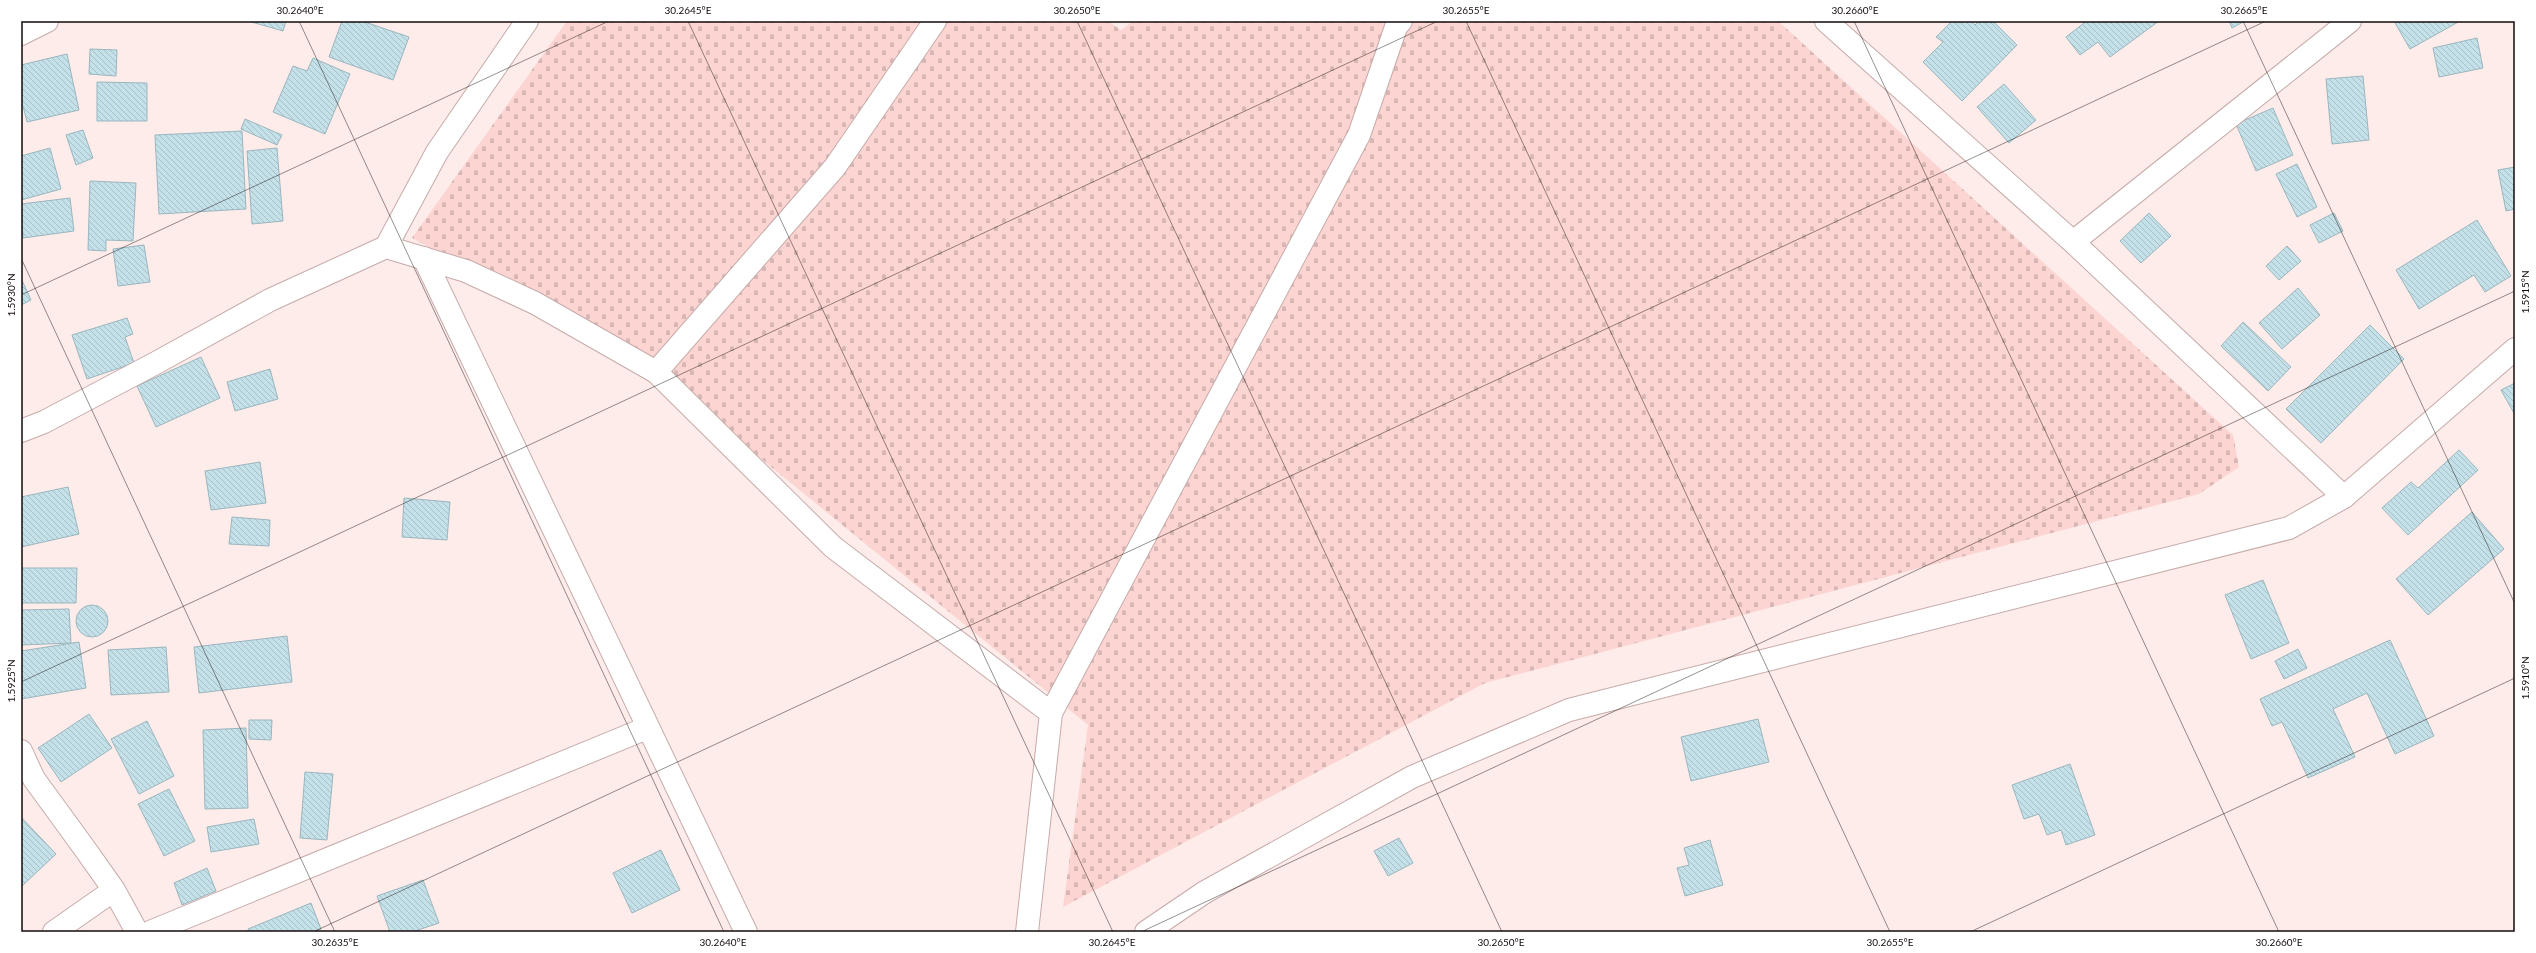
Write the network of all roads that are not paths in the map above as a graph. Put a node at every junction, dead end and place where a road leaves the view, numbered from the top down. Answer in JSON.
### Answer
{"nodes":[{"id":1,"x":47,"y":21,"type":"edge"},
{"id":2,"x":527,"y":21,"type":"edge"},
{"id":3,"x":935,"y":21,"type":"edge"},
{"id":4,"x":1401,"y":21,"type":"edge"},
{"id":5,"x":1826,"y":21,"type":"edge"},
{"id":6,"x":2350,"y":21,"type":"edge"},
{"id":7,"x":21,"y":34,"type":"edge"},
{"id":8,"x":2072,"y":242,"type":"junction"},
{"id":9,"x":386,"y":247,"type":"junction"},
{"id":10,"x":424,"y":258,"type":"junction"},
{"id":11,"x":2515,"y":349,"type":"edge"},
{"id":12,"x":656,"y":372,"type":"junction"},
{"id":13,"x":21,"y":430,"type":"edge"},
{"id":14,"x":2344,"y":497,"type":"junction"},
{"id":15,"x":1051,"y":713,"type":"junction"},
{"id":16,"x":647,"y":728,"type":"junction"},
{"id":17,"x":21,"y":751,"type":"edge"},
{"id":18,"x":114,"y":890,"type":"junction"},
{"id":19,"x":54,"y":932,"type":"edge"},
{"id":20,"x":137,"y":932,"type":"edge"},
{"id":21,"x":150,"y":932,"type":"edge"},
{"id":22,"x":746,"y":932,"type":"edge"},
{"id":23,"x":1027,"y":932,"type":"edge"},
{"id":24,"x":1146,"y":932,"type":"edge"}],
"edges":[{"from":1,"to":7,"type":"street"},
{"from":2,"to":9,"type":"street"},
{"from":3,"to":12,"type":"street"},
{"from":4,"to":15,"type":"street"},
{"from":5,"to":8,"type":"street"},
{"from":6,"to":8,"type":"street"},
{"from":8,"to":14,"type":"street"},
{"from":9,"to":10,"type":"street"},
{"from":9,"to":13,"type":"street"},
{"from":10,"to":12,"type":"street"},
{"from":10,"to":16,"type":"street"},
{"from":11,"to":14,"type":"street"},
{"from":12,"to":15,"type":"street"},
{"from":14,"to":24,"type":"street"},
{"from":15,"to":23,"type":"street"},
{"from":16,"to":21,"type":"street"},
{"from":16,"to":22,"type":"street"},
{"from":17,"to":18,"type":"street"},
{"from":18,"to":19,"type":"street"},
{"from":18,"to":20,"type":"street"}]}
